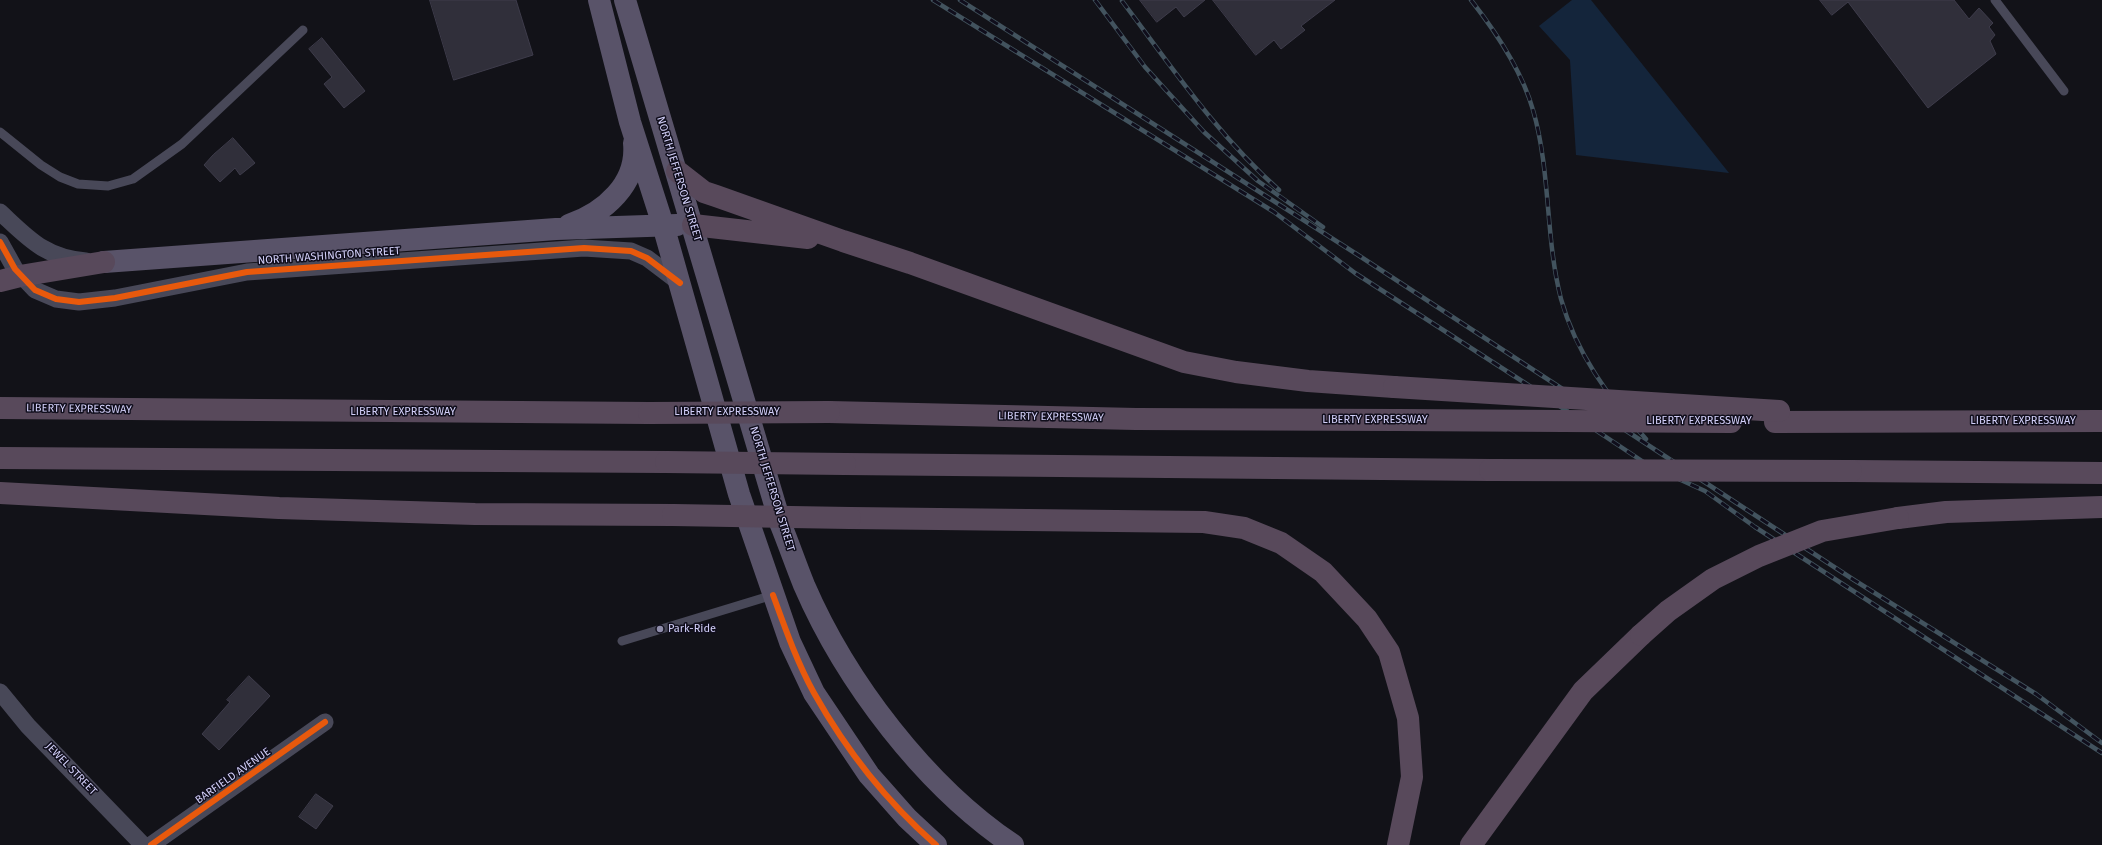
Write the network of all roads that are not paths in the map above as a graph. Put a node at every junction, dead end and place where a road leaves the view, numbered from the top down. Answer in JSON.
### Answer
{"nodes":[{"id":1,"x":599,"y":0,"type":"edge"},
{"id":2,"x":625,"y":0,"type":"edge"},
{"id":3,"x":1995,"y":0,"type":"edge"},
{"id":4,"x":303,"y":30,"type":"dead end"},
{"id":5,"x":2064,"y":91,"type":"dead end"},
{"id":6,"x":630,"y":122,"type":"junction"},
{"id":7,"x":0,"y":132,"type":"edge"},
{"id":8,"x":676,"y":171,"type":"junction"},
{"id":9,"x":0,"y":212,"type":"edge"},
{"id":10,"x":663,"y":225,"type":"junction"},
{"id":11,"x":692,"y":225,"type":"junction"},
{"id":12,"x":556,"y":229,"type":"junction"},
{"id":13,"x":0,"y":242,"type":"edge"},
{"id":14,"x":843,"y":242,"type":"junction"},
{"id":15,"x":104,"y":262,"type":"junction"},
{"id":16,"x":10,"y":278,"type":"edge"},
{"id":17,"x":680,"y":283,"type":"junction"},
{"id":18,"x":0,"y":408,"type":"edge"},
{"id":19,"x":1777,"y":416,"type":"junction"},
{"id":20,"x":2102,"y":421,"type":"edge"},
{"id":21,"x":0,"y":458,"type":"edge"},
{"id":22,"x":2102,"y":473,"type":"edge"},
{"id":23,"x":0,"y":492,"type":"edge"},
{"id":24,"x":2102,"y":507,"type":"edge"},
{"id":25,"x":773,"y":595,"type":"junction"},
{"id":26,"x":622,"y":641,"type":"dead end"},
{"id":27,"x":0,"y":692,"type":"edge"},
{"id":28,"x":326,"y":722,"type":"dead end"},
{"id":29,"x":143,"y":845,"type":"edge"},
{"id":30,"x":151,"y":845,"type":"edge"},
{"id":31,"x":936,"y":845,"type":"edge"},
{"id":32,"x":1013,"y":845,"type":"edge"},
{"id":33,"x":1398,"y":845,"type":"edge"},
{"id":34,"x":1471,"y":845,"type":"edge"}],
"edges":[{"from":1,"to":6,"type":"main road"},
{"from":2,"to":8,"type":"main road","name":"NORTH JEFFERSON STREET"},
{"from":3,"to":5,"type":"lane"},
{"from":4,"to":7,"type":"lane"},
{"from":6,"to":10,"type":"main road"},
{"from":6,"to":12,"type":"main road"},
{"from":8,"to":11,"type":"main road","name":"NORTH JEFFERSON STREET"},
{"from":8,"to":14,"type":"highway"},
{"from":9,"to":15,"type":"street"},
{"from":10,"to":11,"type":"main road"},
{"from":10,"to":12,"type":"main road"},
{"from":10,"to":17,"type":"main road"},
{"from":11,"to":14,"type":"highway"},
{"from":11,"to":32,"type":"main road","name":"NORTH JEFFERSON STREET"},
{"from":12,"to":15,"type":"main road"},
{"from":13,"to":16,"type":"street","name":"NORTH WASHINGTON STREET"},
{"from":14,"to":19,"type":"highway","bridge":true},
{"from":15,"to":16,"type":"highway"},
{"from":16,"to":17,"type":"street","name":"NORTH WASHINGTON STREET"},
{"from":17,"to":25,"type":"main road"},
{"from":18,"to":19,"type":"highway","name":"LIBERTY EXPRESSWAY","bridge":true},
{"from":19,"to":20,"type":"highway","name":"LIBERTY EXPRESSWAY"},
{"from":21,"to":22,"type":"highway","bridge":true},
{"from":23,"to":33,"type":"highway","bridge":true},
{"from":24,"to":34,"type":"highway","bridge":true},
{"from":25,"to":26,"type":"lane"},
{"from":25,"to":31,"type":"main road"},
{"from":27,"to":29,"type":"street","name":"JEWEL STREET"},
{"from":28,"to":30,"type":"street","name":"BARFIELD AVENUE"}]}
